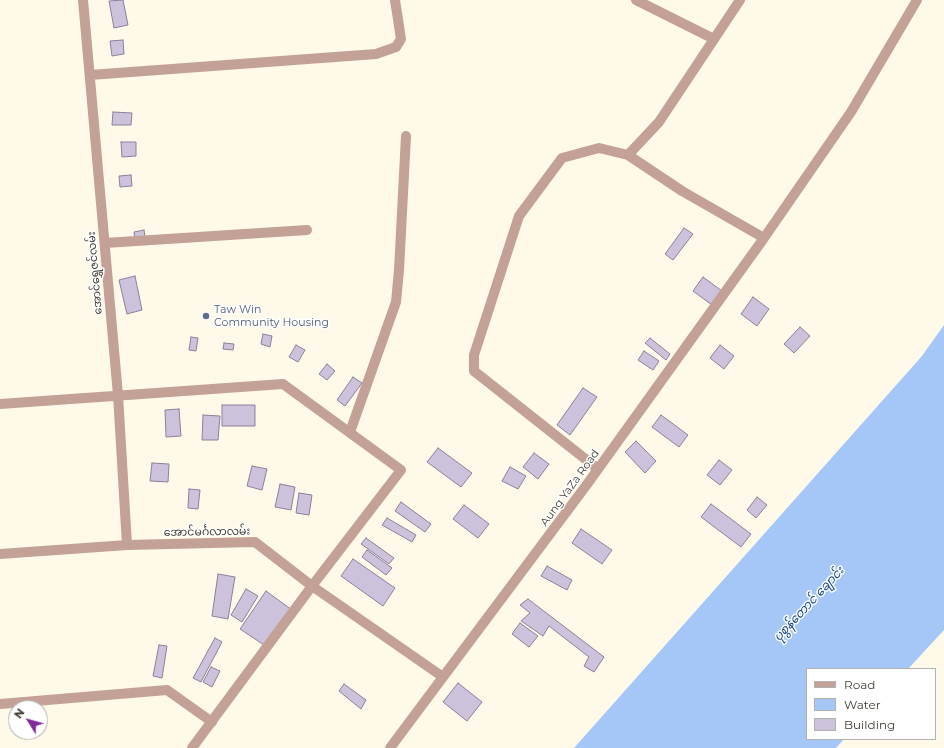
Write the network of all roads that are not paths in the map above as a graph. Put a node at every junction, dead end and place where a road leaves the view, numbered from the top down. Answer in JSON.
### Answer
{"nodes":[{"id":1,"x":83,"y":0,"type":"edge"},
{"id":2,"x":395,"y":0,"type":"edge"},
{"id":3,"x":636,"y":0,"type":"edge"},
{"id":4,"x":740,"y":0,"type":"edge"},
{"id":5,"x":917,"y":0,"type":"edge"},
{"id":6,"x":714,"y":39,"type":"junction"},
{"id":7,"x":90,"y":75,"type":"junction"},
{"id":8,"x":406,"y":136,"type":"dead end"},
{"id":9,"x":628,"y":155,"type":"junction"},
{"id":10,"x":307,"y":230,"type":"dead end"},
{"id":11,"x":764,"y":238,"type":"junction"},
{"id":12,"x":105,"y":244,"type":"junction"},
{"id":13,"x":118,"y":395,"type":"junction"},
{"id":14,"x":0,"y":404,"type":"edge"},
{"id":15,"x":350,"y":432,"type":"junction"},
{"id":16,"x":598,"y":469,"type":"junction"},
{"id":17,"x":126,"y":545,"type":"junction"},
{"id":18,"x":0,"y":554,"type":"edge"},
{"id":19,"x":312,"y":586,"type":"junction"},
{"id":20,"x":443,"y":677,"type":"junction"},
{"id":21,"x":0,"y":704,"type":"edge"},
{"id":22,"x":212,"y":722,"type":"junction"},
{"id":23,"x":192,"y":748,"type":"edge"},
{"id":24,"x":390,"y":748,"type":"edge"}],
"edges":[{"from":1,"to":7,"type":"street","name":"အောင်ရွှေဇင်လမ်း"},
{"from":2,"to":7,"type":"street"},
{"from":3,"to":6,"type":"street"},
{"from":4,"to":6,"type":"street"},
{"from":5,"to":11,"type":"street","name":"Aung YaZa Road"},
{"from":6,"to":9,"type":"street"},
{"from":7,"to":12,"type":"street","name":"အောင်ရွှေဇင်လမ်း"},
{"from":8,"to":15,"type":"street"},
{"from":9,"to":11,"type":"street"},
{"from":9,"to":16,"type":"street"},
{"from":10,"to":12,"type":"street"},
{"from":11,"to":16,"type":"street","name":"Aung YaZa Road"},
{"from":12,"to":13,"type":"street","name":"အောင်ရွှေဇင်လမ်း"},
{"from":13,"to":14,"type":"street"},
{"from":13,"to":15,"type":"street"},
{"from":13,"to":17,"type":"street","name":"အောင်ရွှေဇင်လမ်း"},
{"from":15,"to":19,"type":"street"},
{"from":16,"to":20,"type":"street","name":"Aung YaZa Road"},
{"from":17,"to":18,"type":"street","name":"အောင်မင်္ဂလာလမ်း"},
{"from":17,"to":19,"type":"street","name":"အောင်မင်္ဂလာလမ်း"},
{"from":19,"to":20,"type":"street","name":"အောင်မင်္ဂလာလမ်း"},
{"from":19,"to":22,"type":"street"},
{"from":20,"to":24,"type":"street","name":"Aung YaZa Road"},
{"from":21,"to":22,"type":"street"},
{"from":22,"to":23,"type":"street"}]}
